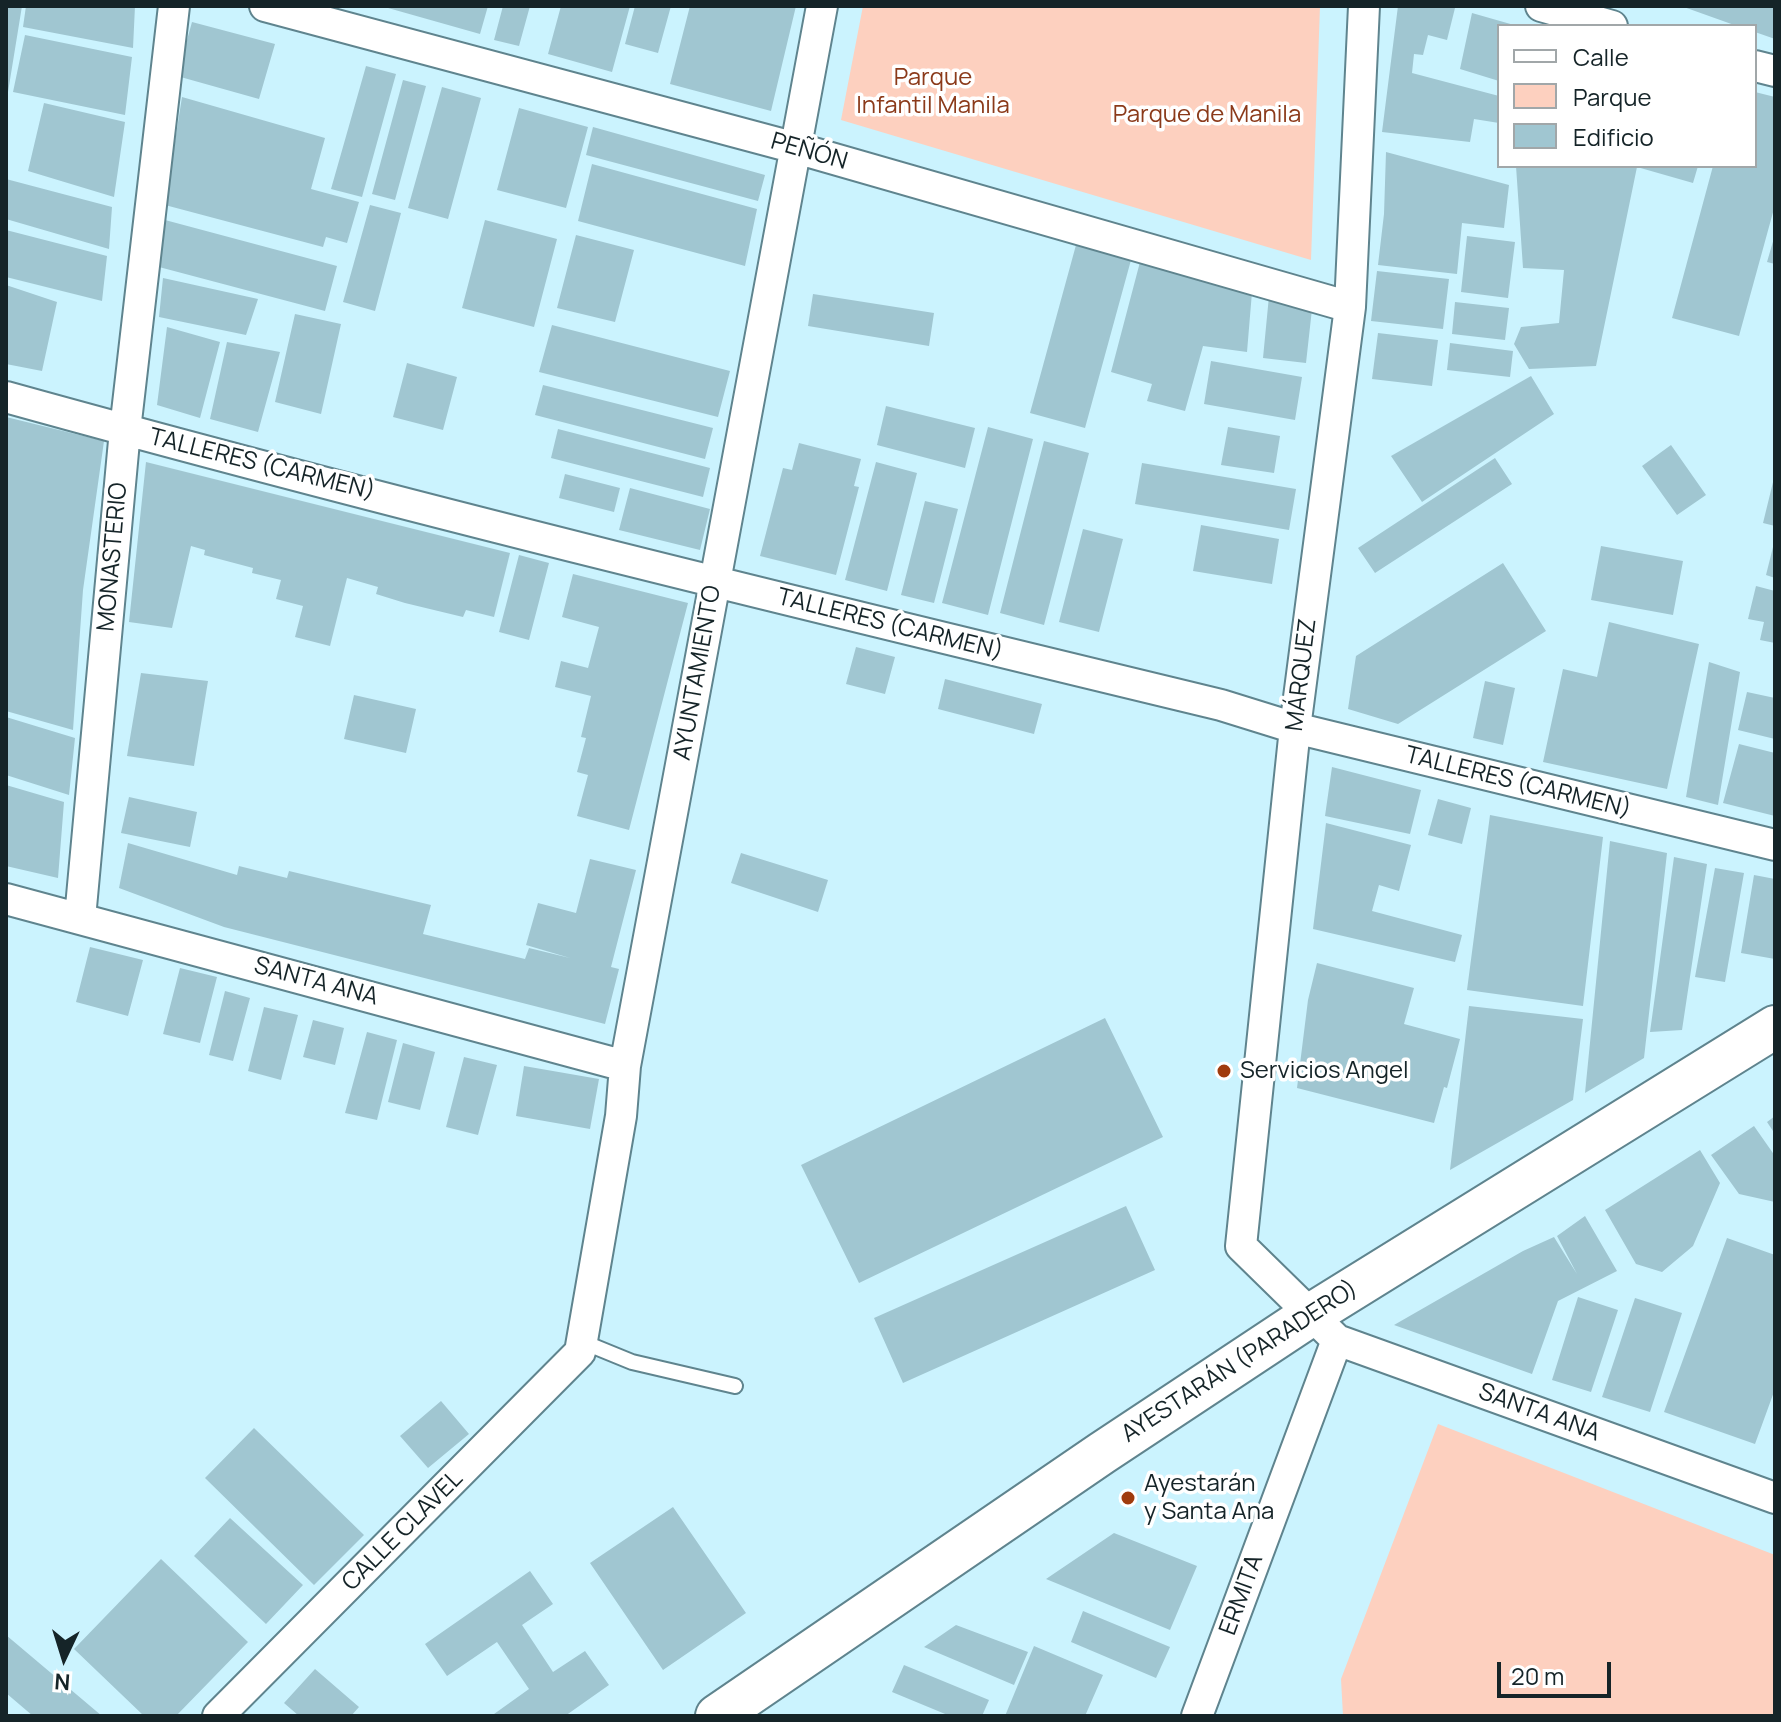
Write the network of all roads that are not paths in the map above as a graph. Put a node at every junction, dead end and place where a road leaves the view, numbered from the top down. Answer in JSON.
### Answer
{"nodes":[{"id":1,"x":174,"y":6,"type":"edge"},
{"id":2,"x":265,"y":6,"type":"edge"},
{"id":3,"x":822,"y":6,"type":"edge"},
{"id":4,"x":1364,"y":6,"type":"edge"},
{"id":5,"x":1541,"y":6,"type":"edge"},
{"id":6,"x":1605,"y":24,"type":"edge"},
{"id":7,"x":796,"y":148,"type":"junction"},
{"id":8,"x":1350,"y":307,"type":"junction"},
{"id":9,"x":6,"y":397,"type":"edge"},
{"id":10,"x":125,"y":430,"type":"junction"},
{"id":11,"x":715,"y":582,"type":"junction"},
{"id":12,"x":1295,"y":728,"type":"junction"},
{"id":13,"x":1775,"y":845,"type":"edge"},
{"id":14,"x":6,"y":899,"type":"edge"},
{"id":15,"x":80,"y":918,"type":"junction"},
{"id":16,"x":1775,"y":1027,"type":"edge"},
{"id":17,"x":625,"y":1066,"type":"junction"},
{"id":18,"x":1324,"y":1327,"type":"junction"},
{"id":19,"x":583,"y":1342,"type":"junction"},
{"id":20,"x":735,"y":1386,"type":"dead end"},
{"id":21,"x":1775,"y":1498,"type":"edge"},
{"id":22,"x":218,"y":1716,"type":"edge"},
{"id":23,"x":717,"y":1716,"type":"edge"},
{"id":24,"x":1197,"y":1716,"type":"edge"}],
"edges":[{"from":1,"to":10,"type":"street","name":"MONASTERIO"},
{"from":2,"to":7,"type":"street","name":"PEÑÓN"},
{"from":3,"to":7,"type":"street","name":"AYUNTAMIENTO"},
{"from":4,"to":8,"type":"street","name":"MÁRQUEZ"},
{"from":5,"to":6,"type":"street"},
{"from":7,"to":8,"type":"street","name":"PEÑÓN"},
{"from":7,"to":11,"type":"street","name":"AYUNTAMIENTO"},
{"from":8,"to":12,"type":"street","name":"MÁRQUEZ"},
{"from":9,"to":10,"type":"street","name":"TALLERES (CARMEN)"},
{"from":10,"to":11,"type":"street","name":"TALLERES (CARMEN)"},
{"from":10,"to":15,"type":"street","name":"MONASTERIO"},
{"from":11,"to":12,"type":"street","name":"TALLERES (CARMEN)"},
{"from":11,"to":17,"type":"street","name":"AYUNTAMIENTO"},
{"from":12,"to":13,"type":"street","name":"TALLERES (CARMEN)"},
{"from":12,"to":18,"type":"street","name":"MÁRQUEZ"},
{"from":14,"to":15,"type":"street","name":"SANTA ANA"},
{"from":15,"to":17,"type":"street","name":"SANTA ANA"},
{"from":16,"to":18,"type":"main road","name":"AYESTARÁN (PARADERO)"},
{"from":17,"to":19,"type":"street","name":"AYUNTAMIENTO"},
{"from":18,"to":21,"type":"street","name":"SANTA ANA"},
{"from":18,"to":23,"type":"main road","name":"AYESTARÁN (PARADERO)"},
{"from":18,"to":24,"type":"street","name":"ERMITA"},
{"from":19,"to":20,"type":"lane"},
{"from":19,"to":22,"type":"street","name":"CALLE CLAVEL"}]}
